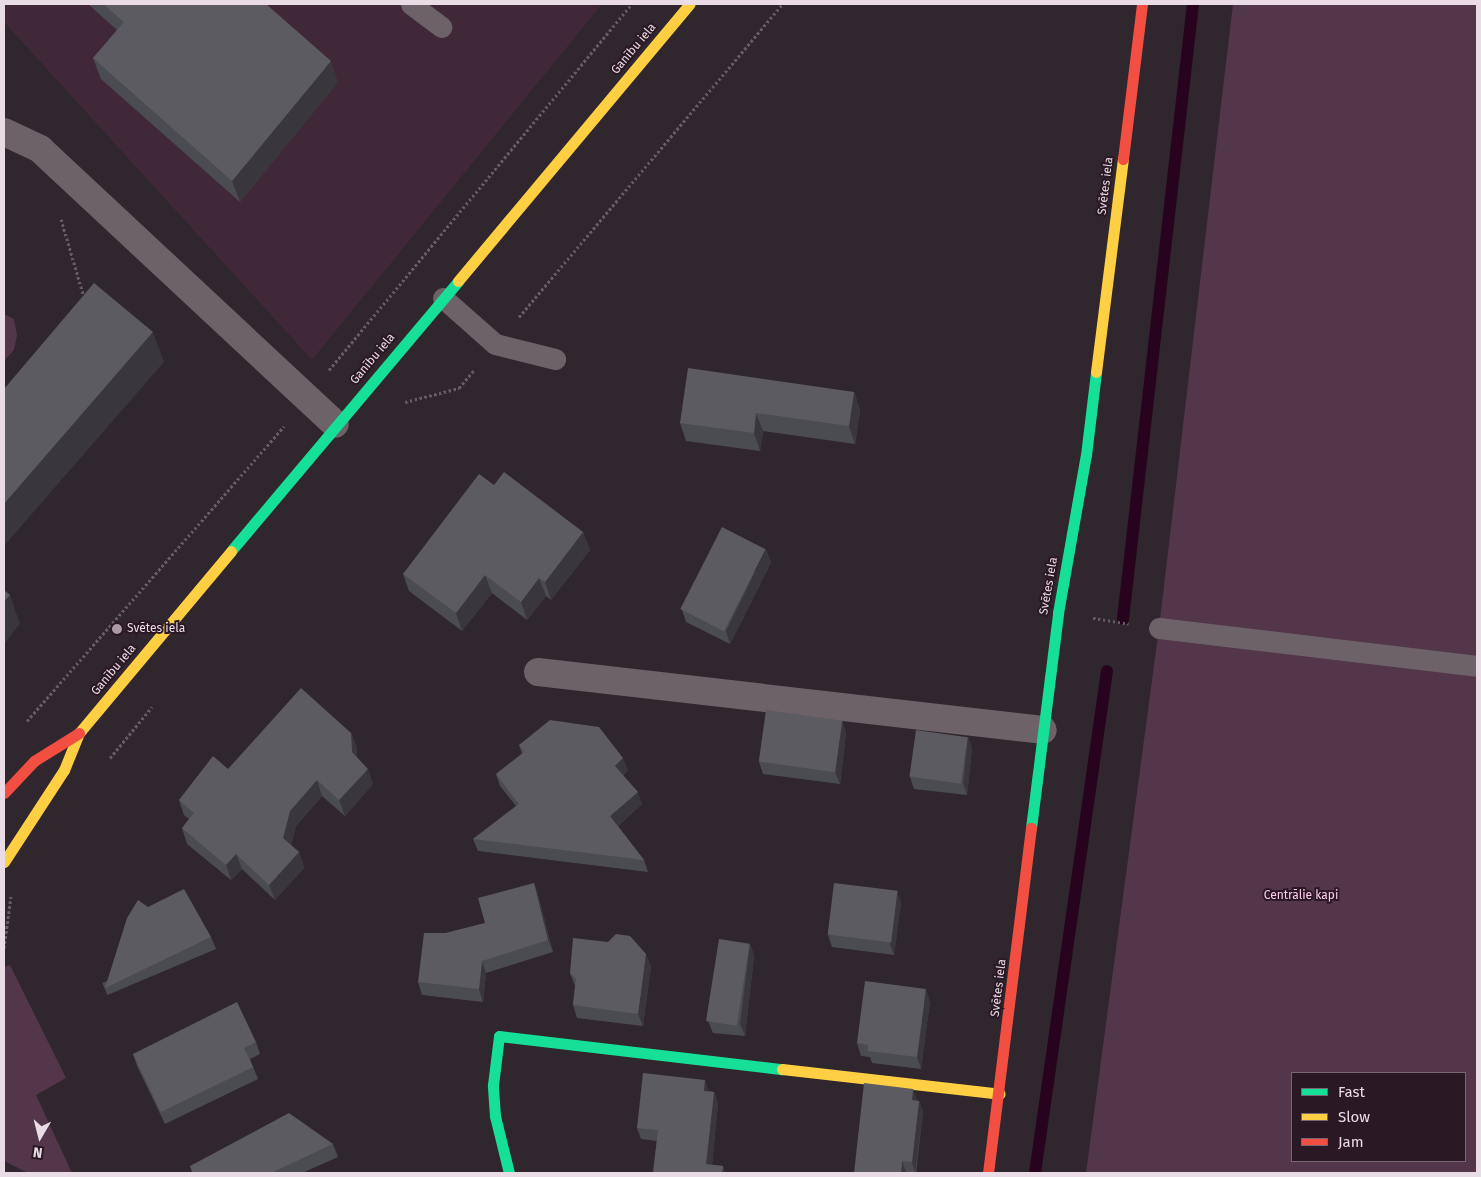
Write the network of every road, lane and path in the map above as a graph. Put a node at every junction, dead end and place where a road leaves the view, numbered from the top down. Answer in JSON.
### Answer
{"nodes":[{"id":1,"x":411,"y":4,"type":"edge"},
{"id":2,"x":632,"y":4,"type":"edge"},
{"id":3,"x":690,"y":4,"type":"edge"},
{"id":4,"x":783,"y":4,"type":"edge"},
{"id":5,"x":1142,"y":4,"type":"edge"},
{"id":6,"x":441,"y":27,"type":"dead end"},
{"id":7,"x":4,"y":132,"type":"edge"},
{"id":8,"x":60,"y":215,"type":"dead end"},
{"id":9,"x":443,"y":298,"type":"junction"},
{"id":10,"x":85,"y":300,"type":"edge"},
{"id":11,"x":513,"y":323,"type":"dead end"},
{"id":12,"x":555,"y":359,"type":"dead end"},
{"id":13,"x":477,"y":365,"type":"dead end"},
{"id":14,"x":307,"y":397,"type":"junction"},
{"id":15,"x":403,"y":403,"type":"dead end"},
{"id":16,"x":335,"y":424,"type":"junction"},
{"id":17,"x":1058,"y":613,"type":"junction"},
{"id":18,"x":1159,"y":628,"type":"joint"},
{"id":19,"x":1477,"y":666,"type":"edge"},
{"id":20,"x":538,"y":672,"type":"dead end"},
{"id":21,"x":153,"y":705,"type":"dead end"},
{"id":22,"x":23,"y":726,"type":"dead end"},
{"id":23,"x":1043,"y":730,"type":"junction"},
{"id":24,"x":79,"y":733,"type":"junction"},
{"id":25,"x":103,"y":766,"type":"dead end"},
{"id":26,"x":4,"y":793,"type":"edge"},
{"id":27,"x":4,"y":862,"type":"edge"},
{"id":28,"x":11,"y":893,"type":"dead end"},
{"id":29,"x":4,"y":948,"type":"edge"},
{"id":30,"x":1000,"y":1094,"type":"junction"},
{"id":31,"x":509,"y":1173,"type":"edge"},
{"id":32,"x":988,"y":1173,"type":"edge"}],
"edges":[{"from":1,"to":6,"type":"lane"},
{"from":2,"to":14,"type":"path"},
{"from":3,"to":9,"type":"main road","name":"Ganību iela"},
{"from":4,"to":11,"type":"path"},
{"from":5,"to":17,"type":"main road","name":"Svētes iela"},
{"from":7,"to":14,"type":"street"},
{"from":8,"to":10,"type":"path"},
{"from":9,"to":12,"type":"lane"},
{"from":9,"to":16,"type":"main road","name":"Ganību iela"},
{"from":13,"to":15,"type":"path"},
{"from":14,"to":16,"type":"street"},
{"from":14,"to":22,"type":"path"},
{"from":16,"to":24,"type":"main road","name":"Ganību iela"},
{"from":17,"to":18,"type":"path"},
{"from":17,"to":23,"type":"main road","name":"Svētes iela"},
{"from":18,"to":19,"type":"lane"},
{"from":20,"to":23,"type":"street"},
{"from":21,"to":25,"type":"path"},
{"from":23,"to":30,"type":"main road","name":"Svētes iela"},
{"from":24,"to":26,"type":"main road","name":"Ganību iela"},
{"from":24,"to":27,"type":"main road","name":"Ganību iela"},
{"from":28,"to":29,"type":"path"},
{"from":30,"to":31,"type":"main road"},
{"from":30,"to":32,"type":"main road","name":"Svētes iela"}]}
